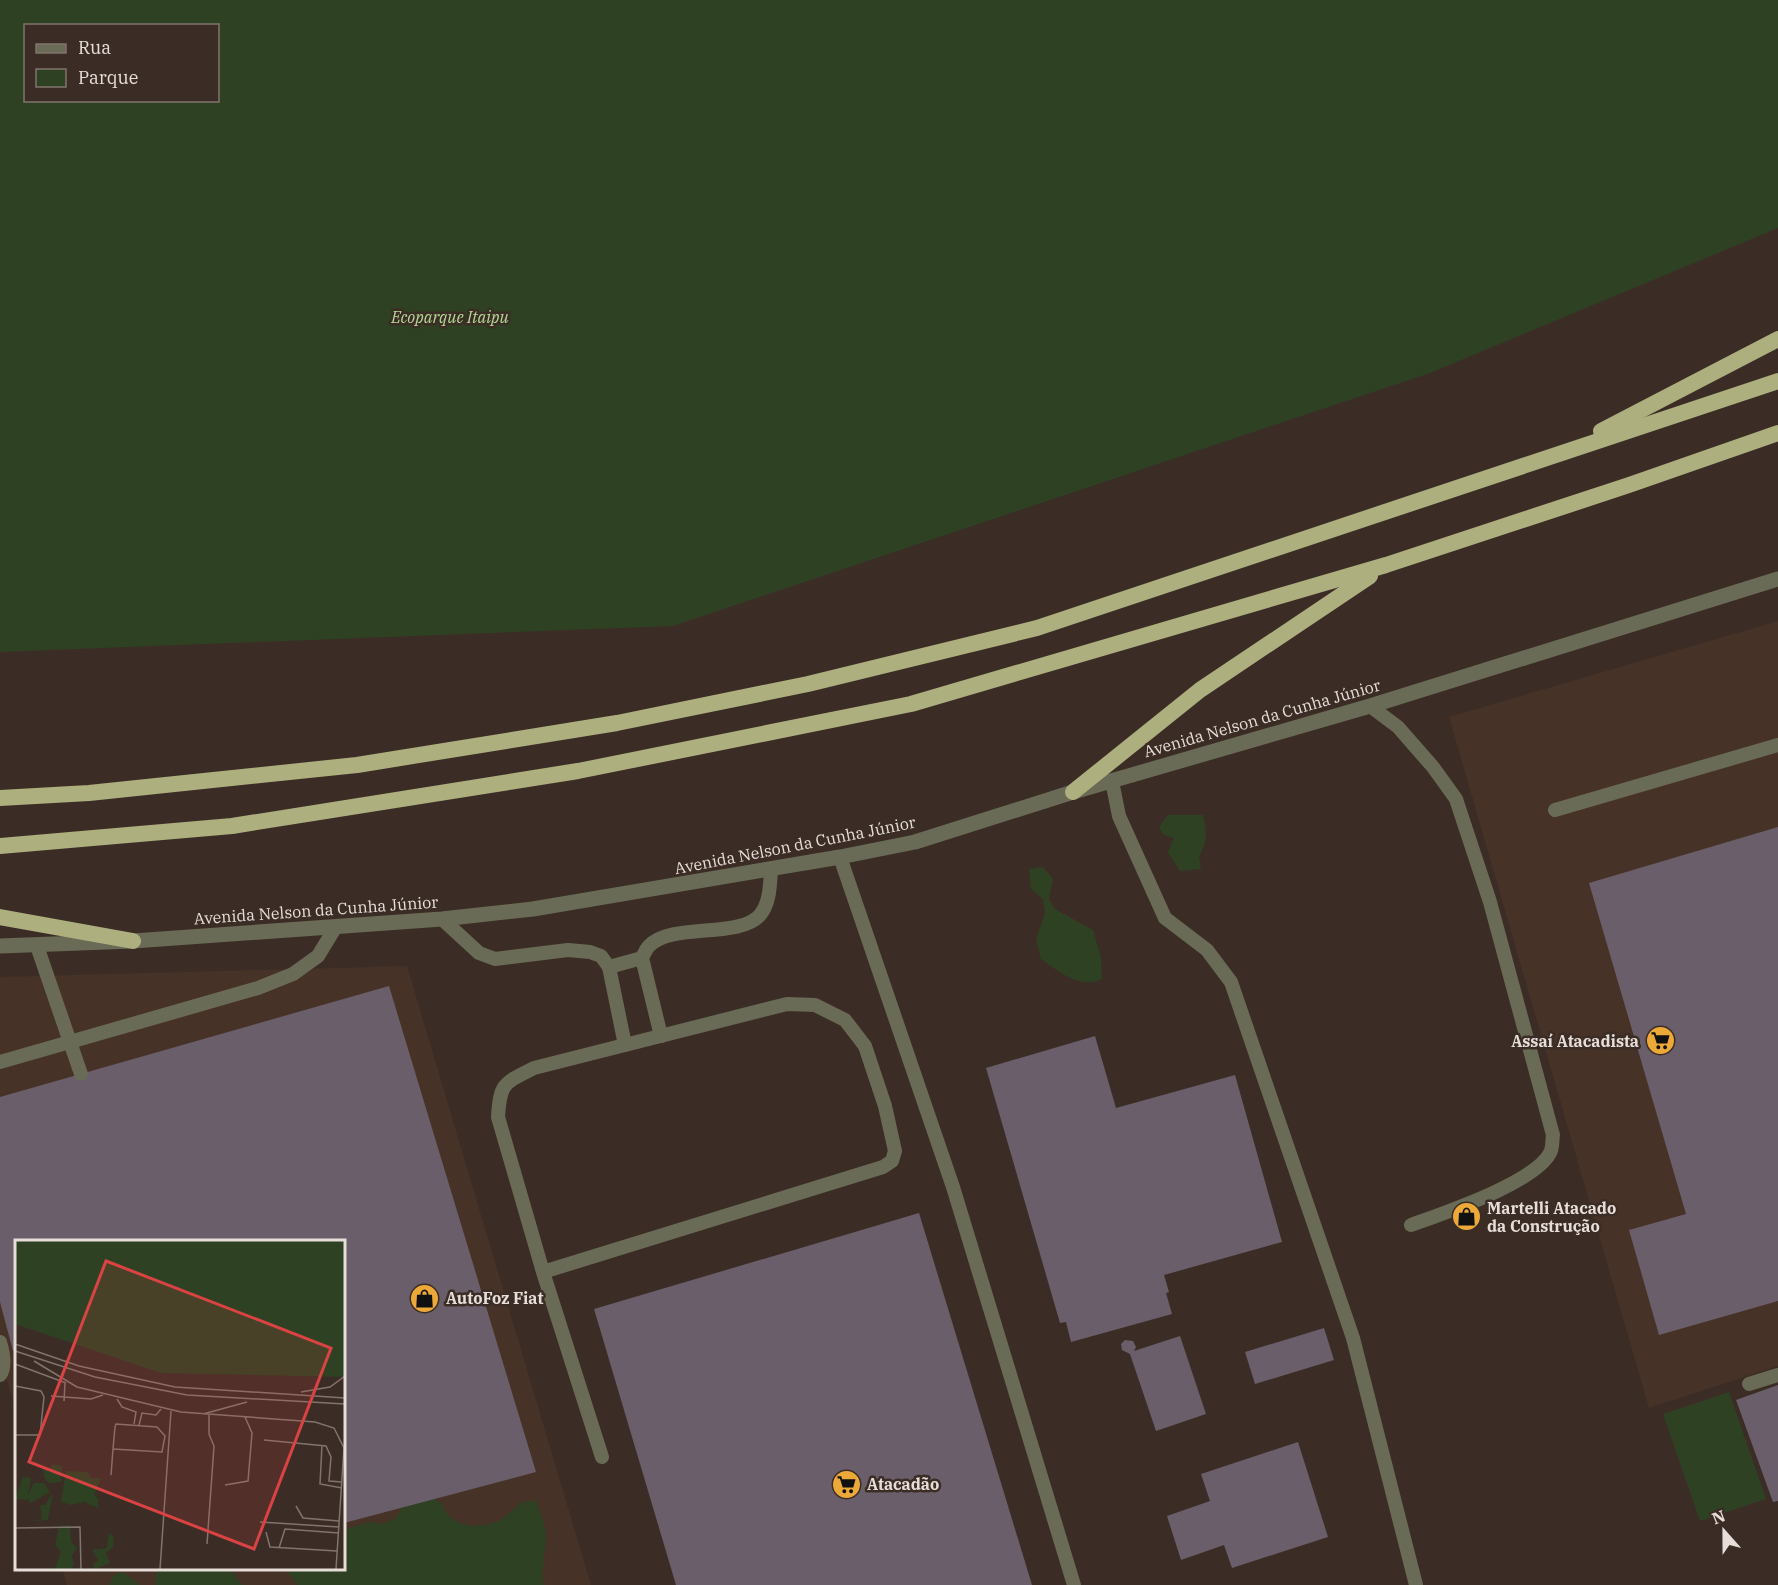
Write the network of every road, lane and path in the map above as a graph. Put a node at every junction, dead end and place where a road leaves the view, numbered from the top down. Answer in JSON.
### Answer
{"nodes":[{"id":1,"x":1778,"y":339,"type":"edge"},
{"id":2,"x":1778,"y":381,"type":"edge"},
{"id":3,"x":1778,"y":433,"type":"edge"},
{"id":4,"x":1555,"y":454,"type":"junction"},
{"id":5,"x":1386,"y":565,"type":"junction"},
{"id":6,"x":1778,"y":579,"type":"edge"},
{"id":7,"x":1370,"y":706,"type":"junction"},
{"id":8,"x":1778,"y":745,"type":"edge"},
{"id":9,"x":1112,"y":781,"type":"junction"},
{"id":10,"x":1073,"y":792,"type":"junction"},
{"id":11,"x":0,"y":798,"type":"edge"},
{"id":12,"x":1555,"y":810,"type":"dead end"},
{"id":13,"x":0,"y":846,"type":"edge"},
{"id":14,"x":840,"y":857,"type":"junction"},
{"id":15,"x":771,"y":870,"type":"junction"},
{"id":16,"x":0,"y":917,"type":"edge"},
{"id":17,"x":442,"y":919,"type":"junction"},
{"id":18,"x":335,"y":928,"type":"junction"},
{"id":19,"x":133,"y":941,"type":"junction"},
{"id":20,"x":0,"y":946,"type":"edge"},
{"id":21,"x":37,"y":946,"type":"junction"},
{"id":22,"x":642,"y":958,"type":"junction"},
{"id":23,"x":609,"y":967,"type":"junction"},
{"id":24,"x":661,"y":1036,"type":"junction"},
{"id":25,"x":72,"y":1042,"type":"junction"},
{"id":26,"x":625,"y":1045,"type":"junction"},
{"id":27,"x":0,"y":1062,"type":"edge"},
{"id":28,"x":81,"y":1074,"type":"dead end"},
{"id":29,"x":1411,"y":1225,"type":"dead end"},
{"id":30,"x":543,"y":1272,"type":"junction"},
{"id":31,"x":0,"y":1342,"type":"edge"},
{"id":32,"x":0,"y":1375,"type":"edge"},
{"id":33,"x":1778,"y":1375,"type":"edge"},
{"id":34,"x":1749,"y":1384,"type":"dead end"},
{"id":35,"x":602,"y":1457,"type":"dead end"},
{"id":36,"x":1074,"y":1585,"type":"edge"},
{"id":37,"x":1416,"y":1585,"type":"edge"}],
"edges":[{"from":1,"to":4,"type":"highway"},
{"from":2,"to":4,"type":"highway"},
{"from":3,"to":5,"type":"highway"},
{"from":4,"to":11,"type":"highway"},
{"from":5,"to":10,"type":"highway"},
{"from":5,"to":13,"type":"highway"},
{"from":6,"to":7,"type":"street","name":"Avenida Nelson da Cunha Júnior"},
{"from":7,"to":9,"type":"street","name":"Avenida Nelson da Cunha Júnior"},
{"from":7,"to":29,"type":"lane"},
{"from":8,"to":12,"type":"lane"},
{"from":9,"to":10,"type":"street","name":"Avenida Nelson da Cunha Júnior"},
{"from":9,"to":37,"type":"lane"},
{"from":10,"to":14,"type":"street","name":"Avenida Nelson da Cunha Júnior"},
{"from":14,"to":15,"type":"street","name":"Avenida Nelson da Cunha Júnior"},
{"from":14,"to":36,"type":"lane"},
{"from":15,"to":17,"type":"street","name":"Avenida Nelson da Cunha Júnior"},
{"from":15,"to":22,"type":"lane"},
{"from":16,"to":19,"type":"highway"},
{"from":17,"to":18,"type":"street","name":"Avenida Nelson da Cunha Júnior"},
{"from":17,"to":23,"type":"lane"},
{"from":18,"to":19,"type":"street","name":"Avenida Nelson da Cunha Júnior"},
{"from":18,"to":25,"type":"lane"},
{"from":19,"to":21,"type":"street","name":"Avenida Nelson da Cunha Júnior"},
{"from":20,"to":21,"type":"street","name":"Avenida Nelson da Cunha Júnior"},
{"from":21,"to":25,"type":"lane"},
{"from":22,"to":23,"type":"lane"},
{"from":22,"to":24,"type":"lane"},
{"from":23,"to":26,"type":"lane"},
{"from":24,"to":26,"type":"lane"},
{"from":24,"to":30,"type":"lane"},
{"from":25,"to":27,"type":"lane"},
{"from":25,"to":28,"type":"lane"},
{"from":26,"to":30,"type":"lane"},
{"from":30,"to":35,"type":"lane"},
{"from":31,"to":32,"type":"lane"},
{"from":33,"to":34,"type":"lane"}]}
